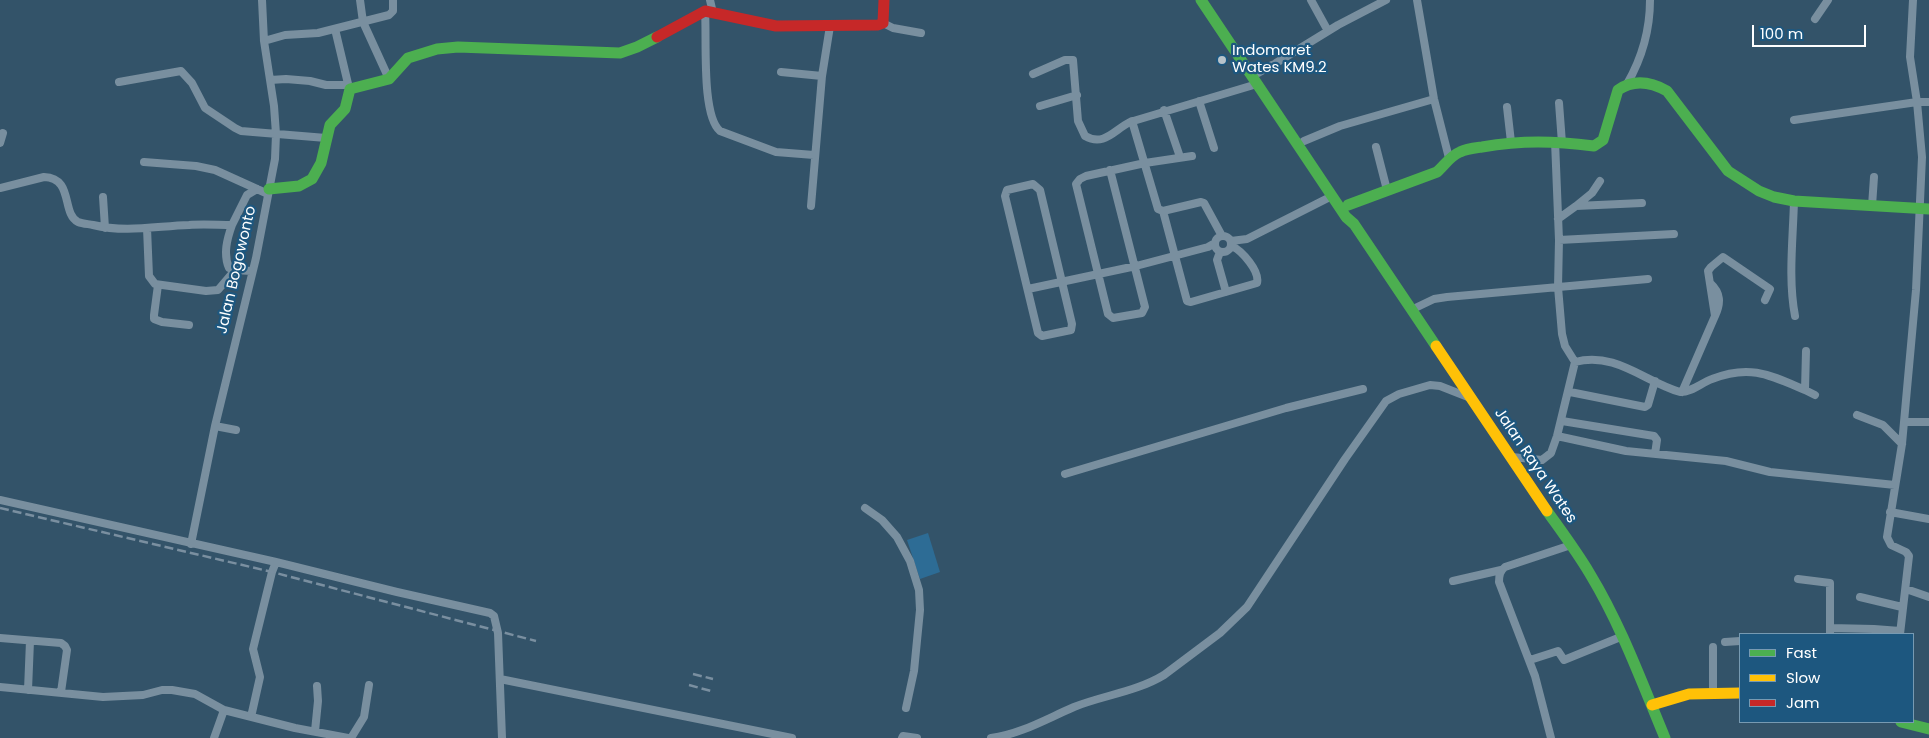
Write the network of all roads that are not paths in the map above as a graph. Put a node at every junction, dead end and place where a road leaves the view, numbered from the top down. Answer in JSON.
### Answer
{"nodes":[{"id":1,"x":262,"y":0,"type":"edge"},
{"id":2,"x":360,"y":0,"type":"edge"},
{"id":3,"x":392,"y":0,"type":"edge"},
{"id":4,"x":710,"y":0,"type":"edge"},
{"id":5,"x":884,"y":0,"type":"edge"},
{"id":6,"x":1201,"y":0,"type":"edge"},
{"id":7,"x":1210,"y":0,"type":"edge"},
{"id":8,"x":1311,"y":0,"type":"edge"},
{"id":9,"x":1386,"y":0,"type":"edge"},
{"id":10,"x":1417,"y":0,"type":"edge"},
{"id":11,"x":1650,"y":0,"type":"edge"},
{"id":12,"x":1828,"y":0,"type":"edge"},
{"id":13,"x":1913,"y":0,"type":"edge"},
{"id":14,"x":709,"y":12,"type":"junction"},
{"id":15,"x":1815,"y":19,"type":"dead end"},
{"id":16,"x":362,"y":22,"type":"junction"},
{"id":17,"x":883,"y":23,"type":"junction"},
{"id":18,"x":830,"y":26,"type":"junction"},
{"id":19,"x":336,"y":29,"type":"junction"},
{"id":20,"x":1328,"y":31,"type":"junction"},
{"id":21,"x":921,"y":33,"type":"dead end"},
{"id":22,"x":264,"y":41,"type":"junction"},
{"id":23,"x":781,"y":72,"type":"dead end"},
{"id":24,"x":1033,"y":74,"type":"dead end"},
{"id":25,"x":822,"y":76,"type":"junction"},
{"id":26,"x":1258,"y":78,"type":"junction"},
{"id":27,"x":389,"y":79,"type":"junction"},
{"id":28,"x":270,"y":80,"type":"junction"},
{"id":29,"x":119,"y":82,"type":"dead end"},
{"id":30,"x":1628,"y":84,"type":"junction"},
{"id":31,"x":348,"y":87,"type":"junction"},
{"id":32,"x":1076,"y":95,"type":"junction"},
{"id":33,"x":1434,"y":99,"type":"junction"},
{"id":34,"x":1199,"y":101,"type":"junction"},
{"id":35,"x":1559,"y":102,"type":"dead end"},
{"id":36,"x":1917,"y":102,"type":"junction"},
{"id":37,"x":1929,"y":102,"type":"edge"},
{"id":38,"x":1040,"y":106,"type":"dead end"},
{"id":39,"x":1506,"y":107,"type":"dead end"},
{"id":40,"x":1164,"y":110,"type":"junction"},
{"id":41,"x":1794,"y":120,"type":"dead end"},
{"id":42,"x":1132,"y":121,"type":"junction"},
{"id":43,"x":3,"y":133,"type":"dead end"},
{"id":44,"x":276,"y":134,"type":"junction"},
{"id":45,"x":326,"y":138,"type":"junction"},
{"id":46,"x":1304,"y":141,"type":"junction"},
{"id":47,"x":1511,"y":142,"type":"junction"},
{"id":48,"x":1558,"y":142,"type":"junction"},
{"id":49,"x":0,"y":143,"type":"edge"},
{"id":50,"x":1376,"y":147,"type":"dead end"},
{"id":51,"x":1214,"y":148,"type":"dead end"},
{"id":52,"x":1178,"y":154,"type":"dead end"},
{"id":53,"x":814,"y":155,"type":"junction"},
{"id":54,"x":1192,"y":156,"type":"dead end"},
{"id":55,"x":1449,"y":158,"type":"junction"},
{"id":56,"x":144,"y":162,"type":"dead end"},
{"id":57,"x":1145,"y":163,"type":"junction"},
{"id":58,"x":1110,"y":170,"type":"junction"},
{"id":59,"x":1874,"y":178,"type":"dead end"},
{"id":60,"x":1600,"y":181,"type":"dead end"},
{"id":61,"x":0,"y":188,"type":"edge"},
{"id":62,"x":1387,"y":190,"type":"junction"},
{"id":63,"x":265,"y":191,"type":"junction"},
{"id":64,"x":1332,"y":196,"type":"junction"},
{"id":65,"x":103,"y":197,"type":"dead end"},
{"id":66,"x":1794,"y":201,"type":"junction"},
{"id":67,"x":1642,"y":202,"type":"dead end"},
{"id":68,"x":1348,"y":205,"type":"junction"},
{"id":69,"x":810,"y":206,"type":"dead end"},
{"id":70,"x":1576,"y":206,"type":"junction"},
{"id":71,"x":1872,"y":206,"type":"junction"},
{"id":72,"x":1925,"y":209,"type":"edge"},
{"id":73,"x":1163,"y":211,"type":"junction"},
{"id":74,"x":1558,"y":219,"type":"junction"},
{"id":75,"x":1354,"y":224,"type":"junction"},
{"id":76,"x":232,"y":225,"type":"junction"},
{"id":77,"x":105,"y":228,"type":"junction"},
{"id":78,"x":147,"y":228,"type":"junction"},
{"id":79,"x":1674,"y":234,"type":"dead end"},
{"id":80,"x":1222,"y":236,"type":"junction"},
{"id":81,"x":1559,"y":240,"type":"junction"},
{"id":82,"x":1215,"y":243,"type":"junction"},
{"id":83,"x":1231,"y":243,"type":"junction"},
{"id":84,"x":1220,"y":252,"type":"junction"},
{"id":85,"x":1175,"y":256,"type":"junction"},
{"id":86,"x":1136,"y":266,"type":"junction"},
{"id":87,"x":235,"y":270,"type":"junction"},
{"id":88,"x":251,"y":271,"type":"junction"},
{"id":89,"x":1098,"y":274,"type":"junction"},
{"id":90,"x":1648,"y":279,"type":"dead end"},
{"id":91,"x":1063,"y":282,"type":"junction"},
{"id":92,"x":158,"y":284,"type":"junction"},
{"id":93,"x":1558,"y":287,"type":"junction"},
{"id":94,"x":1028,"y":290,"type":"junction"},
{"id":95,"x":1226,"y":292,"type":"junction"},
{"id":96,"x":1765,"y":300,"type":"dead end"},
{"id":97,"x":1411,"y":310,"type":"junction"},
{"id":98,"x":1795,"y":316,"type":"dead end"},
{"id":99,"x":189,"y":325,"type":"dead end"},
{"id":100,"x":1806,"y":352,"type":"dead end"},
{"id":101,"x":1575,"y":362,"type":"junction"},
{"id":102,"x":1655,"y":381,"type":"junction"},
{"id":103,"x":1363,"y":388,"type":"dead end"},
{"id":104,"x":1805,"y":390,"type":"junction"},
{"id":105,"x":1570,"y":392,"type":"junction"},
{"id":106,"x":1682,"y":392,"type":"junction"},
{"id":107,"x":1815,"y":395,"type":"dead end"},
{"id":108,"x":1471,"y":398,"type":"junction"},
{"id":109,"x":1857,"y":415,"type":"dead end"},
{"id":110,"x":1562,"y":421,"type":"junction"},
{"id":111,"x":1904,"y":422,"type":"junction"},
{"id":112,"x":1929,"y":422,"type":"edge"},
{"id":113,"x":216,"y":426,"type":"junction"},
{"id":114,"x":236,"y":430,"type":"dead end"},
{"id":115,"x":1557,"y":436,"type":"junction"},
{"id":116,"x":1902,"y":444,"type":"junction"},
{"id":117,"x":1655,"y":454,"type":"junction"},
{"id":118,"x":1510,"y":457,"type":"junction"},
{"id":119,"x":1065,"y":474,"type":"dead end"},
{"id":120,"x":1896,"y":485,"type":"junction"},
{"id":121,"x":0,"y":500,"type":"edge"},
{"id":122,"x":865,"y":508,"type":"dead end"},
{"id":123,"x":1890,"y":512,"type":"junction"},
{"id":124,"x":1929,"y":519,"type":"edge"},
{"id":125,"x":191,"y":544,"type":"junction"},
{"id":126,"x":1570,"y":545,"type":"junction"},
{"id":127,"x":276,"y":562,"type":"junction"},
{"id":128,"x":1500,"y":570,"type":"junction"},
{"id":129,"x":1798,"y":579,"type":"dead end"},
{"id":130,"x":1454,"y":581,"type":"dead end"},
{"id":131,"x":1906,"y":589,"type":"junction"},
{"id":132,"x":1860,"y":597,"type":"dead end"},
{"id":133,"x":1929,"y":597,"type":"edge"},
{"id":134,"x":1902,"y":606,"type":"junction"},
{"id":135,"x":1830,"y":631,"type":"edge"},
{"id":136,"x":1900,"y":633,"type":"edge"},
{"id":137,"x":1623,"y":636,"type":"junction"},
{"id":138,"x":0,"y":638,"type":"edge"},
{"id":139,"x":30,"y":641,"type":"junction"},
{"id":140,"x":1739,"y":641,"type":"edge"},
{"id":141,"x":1725,"y":642,"type":"dead end"},
{"id":142,"x":1713,"y":647,"type":"dead end"},
{"id":143,"x":1530,"y":660,"type":"junction"},
{"id":144,"x":503,"y":679,"type":"junction"},
{"id":145,"x":369,"y":685,"type":"dead end"},
{"id":146,"x":317,"y":686,"type":"dead end"},
{"id":147,"x":0,"y":687,"type":"edge"},
{"id":148,"x":28,"y":690,"type":"junction"},
{"id":149,"x":61,"y":692,"type":"junction"},
{"id":150,"x":1713,"y":692,"type":"junction"},
{"id":151,"x":1739,"y":693,"type":"edge"},
{"id":152,"x":1652,"y":705,"type":"junction"},
{"id":153,"x":906,"y":708,"type":"dead end"},
{"id":154,"x":224,"y":710,"type":"junction"},
{"id":155,"x":252,"y":717,"type":"junction"},
{"id":156,"x":1905,"y":723,"type":"edge"},
{"id":157,"x":1929,"y":729,"type":"edge"},
{"id":158,"x":315,"y":731,"type":"junction"},
{"id":159,"x":214,"y":738,"type":"edge"},
{"id":160,"x":350,"y":738,"type":"edge"},
{"id":161,"x":502,"y":738,"type":"edge"},
{"id":162,"x":792,"y":738,"type":"edge"},
{"id":163,"x":902,"y":738,"type":"edge"},
{"id":164,"x":917,"y":738,"type":"edge"},
{"id":165,"x":991,"y":738,"type":"edge"},
{"id":166,"x":1551,"y":738,"type":"edge"},
{"id":167,"x":1665,"y":738,"type":"edge"}],
"edges":[{"from":1,"to":22,"type":"street","name":"Jalan Bogowonto"},
{"from":2,"to":16,"type":"street"},
{"from":3,"to":16,"type":"street"},
{"from":4,"to":14,"type":"street"},
{"from":5,"to":17,"type":"main road"},
{"from":6,"to":26,"type":"main road","name":"Jalan Raya Wates"},
{"from":7,"to":26,"type":"main road","name":"Jalan Raya Wates"},
{"from":8,"to":20,"type":"street"},
{"from":9,"to":20,"type":"street"},
{"from":10,"to":33,"type":"street"},
{"from":11,"to":30,"type":"street"},
{"from":12,"to":15,"type":"street"},
{"from":13,"to":36,"type":"street"},
{"from":14,"to":18,"type":"main road"},
{"from":14,"to":27,"type":"main road"},
{"from":14,"to":53,"type":"street"},
{"from":16,"to":19,"type":"street"},
{"from":16,"to":27,"type":"street"},
{"from":17,"to":18,"type":"main road"},
{"from":17,"to":21,"type":"street"},
{"from":18,"to":25,"type":"street"},
{"from":19,"to":22,"type":"street"},
{"from":19,"to":31,"type":"street"},
{"from":20,"to":26,"type":"street"},
{"from":22,"to":28,"type":"street","name":"Jalan Bogowonto"},
{"from":23,"to":25,"type":"street"},
{"from":24,"to":32,"type":"street"},
{"from":25,"to":53,"type":"street"},
{"from":26,"to":34,"type":"street"},
{"from":26,"to":46,"type":"main road","name":"Jalan Raya Wates"},
{"from":26,"to":64,"type":"main road","name":"Jalan Raya Wates"},
{"from":27,"to":31,"type":"main road"},
{"from":28,"to":31,"type":"street"},
{"from":28,"to":44,"type":"street","name":"Jalan Bogowonto"},
{"from":29,"to":44,"type":"street"},
{"from":30,"to":48,"type":"main road"},
{"from":30,"to":66,"type":"main road"},
{"from":31,"to":45,"type":"main road"},
{"from":32,"to":38,"type":"street"},
{"from":32,"to":42,"type":"street"},
{"from":33,"to":46,"type":"street"},
{"from":33,"to":55,"type":"street"},
{"from":34,"to":40,"type":"street"},
{"from":34,"to":51,"type":"street"},
{"from":35,"to":48,"type":"street"},
{"from":36,"to":37,"type":"street"},
{"from":36,"to":41,"type":"street"},
{"from":36,"to":72,"type":"street"},
{"from":39,"to":47,"type":"street"},
{"from":40,"to":42,"type":"street"},
{"from":40,"to":52,"type":"street"},
{"from":42,"to":57,"type":"street"},
{"from":43,"to":49,"type":"street"},
{"from":44,"to":45,"type":"street"},
{"from":44,"to":63,"type":"street","name":"Jalan Bogowonto"},
{"from":45,"to":63,"type":"main road"},
{"from":46,"to":68,"type":"main road","name":"Jalan Raya Wates"},
{"from":47,"to":48,"type":"main road"},
{"from":47,"to":55,"type":"main road"},
{"from":48,"to":74,"type":"street"},
{"from":50,"to":62,"type":"street"},
{"from":53,"to":69,"type":"street"},
{"from":54,"to":57,"type":"street"},
{"from":55,"to":62,"type":"main road"},
{"from":56,"to":63,"type":"street"},
{"from":57,"to":58,"type":"street"},
{"from":57,"to":73,"type":"street"},
{"from":58,"to":86,"type":"street"},
{"from":58,"to":89,"type":"street"},
{"from":59,"to":71,"type":"street"},
{"from":60,"to":70,"type":"street"},
{"from":61,"to":77,"type":"street"},
{"from":62,"to":68,"type":"main road"},
{"from":63,"to":76,"type":"street"},
{"from":63,"to":88,"type":"street","name":"Jalan Bogowonto"},
{"from":64,"to":75,"type":"main road","name":"Jalan Raya Wates"},
{"from":64,"to":83,"type":"street"},
{"from":65,"to":77,"type":"street"},
{"from":66,"to":71,"type":"main road"},
{"from":66,"to":98,"type":"street"},
{"from":67,"to":70,"type":"street"},
{"from":68,"to":75,"type":"main road","name":"Jalan Raya Wates"},
{"from":70,"to":74,"type":"street"},
{"from":71,"to":72,"type":"main road"},
{"from":72,"to":111,"type":"street"},
{"from":73,"to":80,"type":"street"},
{"from":73,"to":85,"type":"street"},
{"from":74,"to":81,"type":"street"},
{"from":75,"to":97,"type":"main road","name":"Jalan Raya Wates"},
{"from":76,"to":78,"type":"street"},
{"from":76,"to":87,"type":"street"},
{"from":77,"to":78,"type":"street"},
{"from":78,"to":92,"type":"street"},
{"from":79,"to":81,"type":"street"},
{"from":80,"to":82,"type":"street"},
{"from":80,"to":83,"type":"street"},
{"from":81,"to":93,"type":"street"},
{"from":82,"to":84,"type":"street"},
{"from":82,"to":85,"type":"street"},
{"from":83,"to":84,"type":"street"},
{"from":83,"to":95,"type":"street"},
{"from":84,"to":95,"type":"street"},
{"from":85,"to":86,"type":"street"},
{"from":85,"to":95,"type":"street"},
{"from":86,"to":89,"type":"street"},
{"from":86,"to":89,"type":"street"},
{"from":87,"to":88,"type":"street"},
{"from":87,"to":92,"type":"street"},
{"from":88,"to":113,"type":"street","name":"Jalan Bogowonto"},
{"from":89,"to":91,"type":"street"},
{"from":90,"to":93,"type":"street"},
{"from":91,"to":94,"type":"street"},
{"from":91,"to":94,"type":"street"},
{"from":91,"to":94,"type":"street"},
{"from":92,"to":99,"type":"street"},
{"from":93,"to":97,"type":"street"},
{"from":93,"to":101,"type":"street"},
{"from":96,"to":106,"type":"street"},
{"from":97,"to":108,"type":"main road","name":"Jalan Raya Wates"},
{"from":100,"to":104,"type":"street"},
{"from":101,"to":102,"type":"street"},
{"from":101,"to":105,"type":"street"},
{"from":102,"to":105,"type":"street"},
{"from":102,"to":106,"type":"street"},
{"from":103,"to":119,"type":"street"},
{"from":104,"to":106,"type":"street"},
{"from":104,"to":107,"type":"street"},
{"from":105,"to":110,"type":"street"},
{"from":108,"to":118,"type":"main road","name":"Jalan Raya Wates"},
{"from":108,"to":165,"type":"street"},
{"from":109,"to":116,"type":"street"},
{"from":110,"to":115,"type":"street"},
{"from":110,"to":117,"type":"street"},
{"from":111,"to":112,"type":"street"},
{"from":111,"to":116,"type":"street"},
{"from":113,"to":114,"type":"street"},
{"from":113,"to":125,"type":"street","name":"Jalan Bogowonto"},
{"from":115,"to":117,"type":"street"},
{"from":115,"to":118,"type":"street"},
{"from":116,"to":120,"type":"street"},
{"from":117,"to":120,"type":"street"},
{"from":118,"to":126,"type":"main road","name":"Jalan Raya Wates"},
{"from":120,"to":123,"type":"street"},
{"from":121,"to":125,"type":"street"},
{"from":122,"to":153,"type":"street"},
{"from":123,"to":124,"type":"street"},
{"from":123,"to":131,"type":"street"},
{"from":125,"to":127,"type":"street"},
{"from":126,"to":128,"type":"street"},
{"from":126,"to":137,"type":"main road","name":"Jalan Raya Wates"},
{"from":127,"to":144,"type":"street"},
{"from":127,"to":155,"type":"street"},
{"from":128,"to":130,"type":"street"},
{"from":128,"to":143,"type":"street"},
{"from":129,"to":135,"type":"street"},
{"from":131,"to":133,"type":"street"},
{"from":131,"to":134,"type":"street"},
{"from":132,"to":134,"type":"street"},
{"from":134,"to":136,"type":"street"},
{"from":135,"to":136,"type":"street"},
{"from":137,"to":143,"type":"street"},
{"from":137,"to":152,"type":"main road","name":"Jalan Raya Wates"},
{"from":138,"to":139,"type":"street"},
{"from":139,"to":148,"type":"street"},
{"from":139,"to":149,"type":"street"},
{"from":140,"to":141,"type":"street"},
{"from":142,"to":150,"type":"street"},
{"from":143,"to":166,"type":"street"},
{"from":144,"to":161,"type":"street"},
{"from":144,"to":162,"type":"street"},
{"from":145,"to":160,"type":"street"},
{"from":146,"to":158,"type":"street"},
{"from":147,"to":148,"type":"street"},
{"from":148,"to":149,"type":"street"},
{"from":149,"to":154,"type":"street"},
{"from":150,"to":151,"type":"main road"},
{"from":150,"to":152,"type":"main road"},
{"from":152,"to":167,"type":"main road","name":"Jalan Raya Wates"},
{"from":154,"to":155,"type":"street"},
{"from":154,"to":159,"type":"street"},
{"from":155,"to":158,"type":"street"},
{"from":156,"to":157,"type":"main road"},
{"from":158,"to":160,"type":"street"},
{"from":163,"to":164,"type":"street"}]}
